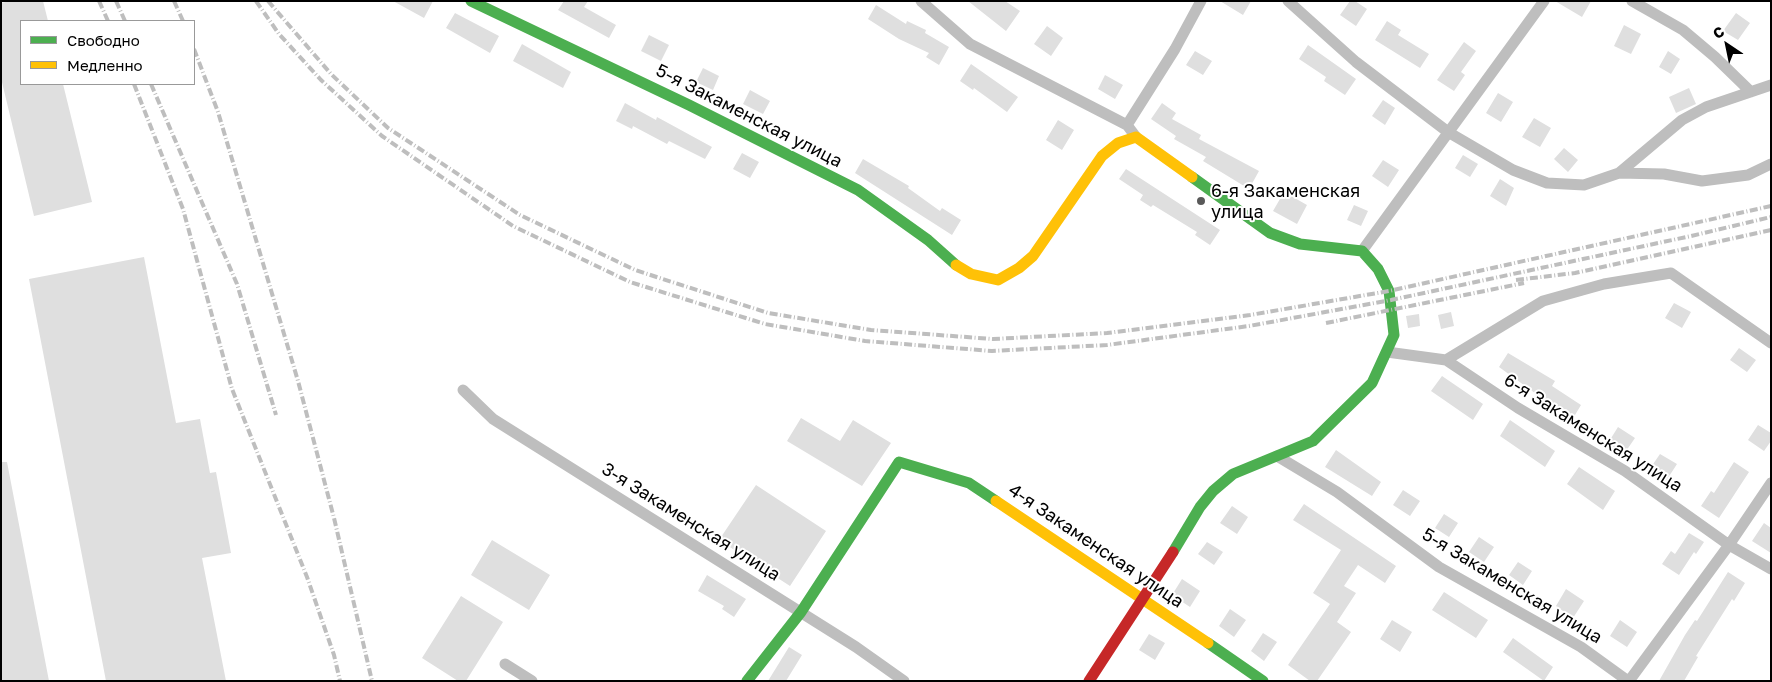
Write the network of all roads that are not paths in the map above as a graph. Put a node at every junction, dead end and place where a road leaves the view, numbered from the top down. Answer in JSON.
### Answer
{"nodes":[{"id":1,"x":471,"y":1,"type":"edge"},
{"id":2,"x":921,"y":1,"type":"edge"},
{"id":3,"x":1201,"y":1,"type":"edge"},
{"id":4,"x":1288,"y":1,"type":"edge"},
{"id":5,"x":1544,"y":1,"type":"edge"},
{"id":6,"x":1632,"y":1,"type":"edge"},
{"id":7,"x":1771,"y":84,"type":"edge"},
{"id":8,"x":1752,"y":92,"type":"junction"},
{"id":9,"x":1126,"y":125,"type":"junction"},
{"id":10,"x":1448,"y":132,"type":"junction"},
{"id":11,"x":1136,"y":137,"type":"junction"},
{"id":12,"x":1771,"y":164,"type":"edge"},
{"id":13,"x":1619,"y":173,"type":"junction"},
{"id":14,"x":1362,"y":251,"type":"junction"},
{"id":15,"x":1771,"y":343,"type":"edge"},
{"id":16,"x":1387,"y":352,"type":"junction"},
{"id":17,"x":1446,"y":360,"type":"junction"},
{"id":18,"x":463,"y":390,"type":"dead end"},
{"id":19,"x":1277,"y":456,"type":"junction"},
{"id":20,"x":1771,"y":483,"type":"edge"},
{"id":21,"x":1729,"y":545,"type":"junction"},
{"id":22,"x":1771,"y":569,"type":"edge"},
{"id":23,"x":1142,"y":597,"type":"junction"},
{"id":24,"x":801,"y":612,"type":"junction"},
{"id":25,"x":505,"y":664,"type":"dead end"},
{"id":26,"x":532,"y":681,"type":"edge"},
{"id":27,"x":747,"y":681,"type":"edge"},
{"id":28,"x":904,"y":681,"type":"edge"},
{"id":29,"x":1089,"y":681,"type":"edge"},
{"id":30,"x":1263,"y":681,"type":"edge"},
{"id":31,"x":1628,"y":681,"type":"edge"}],
"edges":[{"from":1,"to":11,"type":"street","name":"5-я Закаменская улица"},
{"from":2,"to":9,"type":"street"},
{"from":3,"to":9,"type":"street"},
{"from":4,"to":10,"type":"street"},
{"from":5,"to":10,"type":"street"},
{"from":6,"to":8,"type":"street"},
{"from":7,"to":8,"type":"street"},
{"from":8,"to":13,"type":"street"},
{"from":9,"to":11,"type":"street"},
{"from":10,"to":13,"type":"street"},
{"from":10,"to":14,"type":"street"},
{"from":11,"to":14,"type":"street"},
{"from":12,"to":13,"type":"street"},
{"from":14,"to":16,"type":"street"},
{"from":15,"to":17,"type":"street"},
{"from":16,"to":17,"type":"street","name":"6-я Закаменская улица"},
{"from":16,"to":19,"type":"street"},
{"from":17,"to":21,"type":"street","name":"6-я Закаменская улица"},
{"from":18,"to":24,"type":"street","name":"3-я Закаменская улица"},
{"from":19,"to":23,"type":"street"},
{"from":19,"to":31,"type":"street","name":"5-я Закаменская улица"},
{"from":20,"to":21,"type":"street"},
{"from":21,"to":22,"type":"street","name":"6-я Закаменская улица"},
{"from":21,"to":31,"type":"street"},
{"from":23,"to":24,"type":"street","name":"4-я Закаменская улица"},
{"from":23,"to":29,"type":"street"},
{"from":23,"to":30,"type":"street","name":"4-я Закаменская улица"},
{"from":24,"to":27,"type":"street"},
{"from":24,"to":28,"type":"street","name":"3-я Закаменская улица"},
{"from":25,"to":26,"type":"street"}]}
